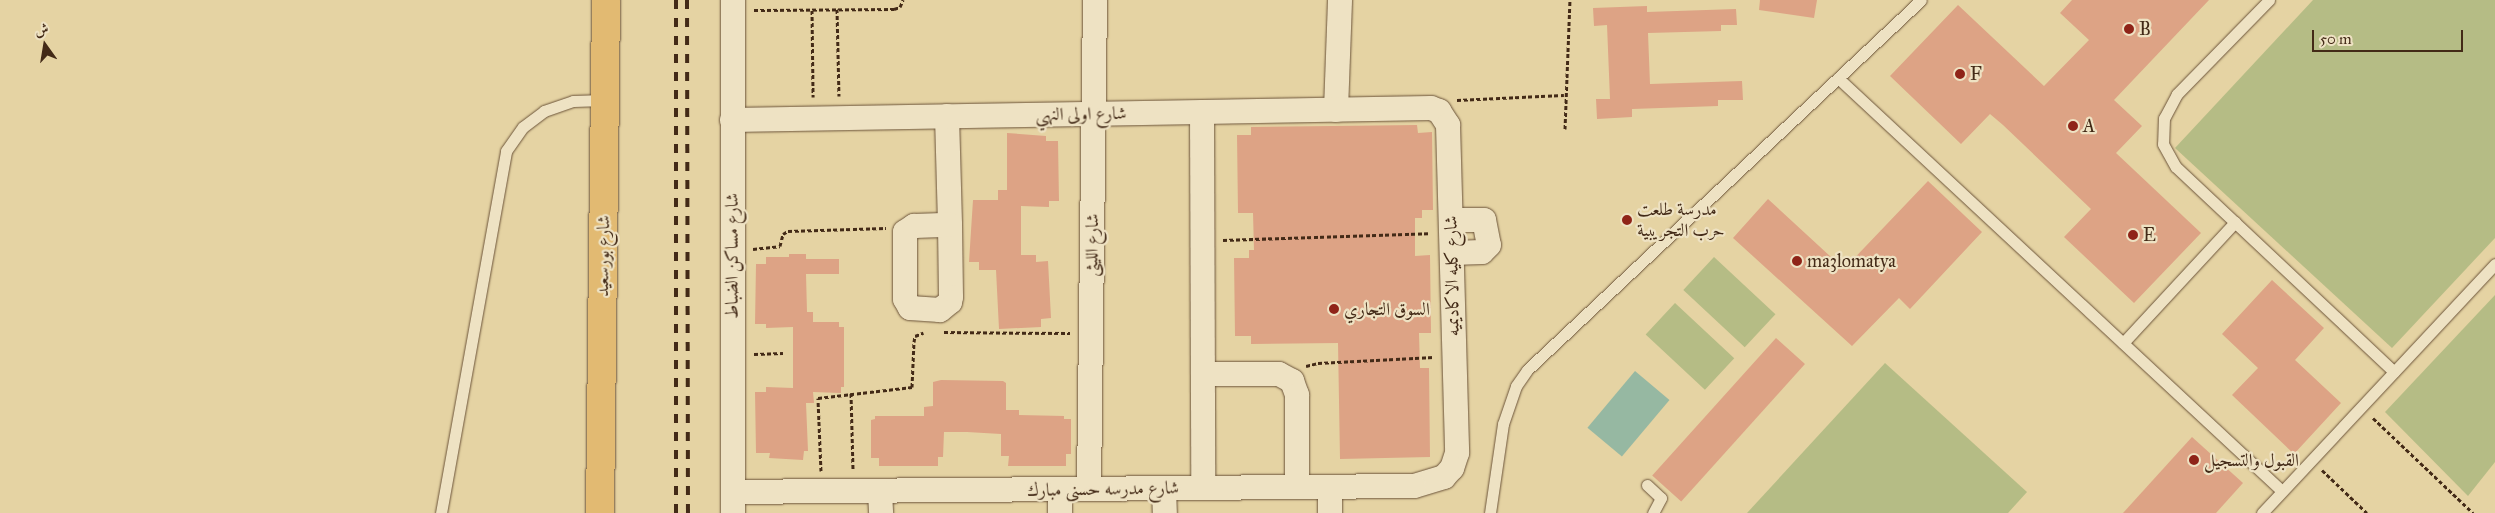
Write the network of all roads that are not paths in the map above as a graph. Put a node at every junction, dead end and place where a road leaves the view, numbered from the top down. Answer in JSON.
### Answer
{"nodes":[{"id":1,"x":606,"y":0,"type":"edge"},
{"id":2,"x":619,"y":0,"type":"edge"},
{"id":3,"x":1095,"y":0,"type":"edge"},
{"id":4,"x":1340,"y":0,"type":"edge"},
{"id":5,"x":1921,"y":0,"type":"edge"},
{"id":6,"x":2269,"y":0,"type":"edge"},
{"id":7,"x":733,"y":5,"type":"edge"},
{"id":8,"x":1838,"y":78,"type":"junction"},
{"id":9,"x":605,"y":100,"type":"junction"},
{"id":10,"x":1336,"y":110,"type":"junction"},
{"id":11,"x":1202,"y":112,"type":"junction"},
{"id":12,"x":1438,"y":113,"type":"joint"},
{"id":13,"x":1093,"y":114,"type":"junction"},
{"id":14,"x":947,"y":116,"type":"junction"},
{"id":15,"x":732,"y":120,"type":"junction"},
{"id":16,"x":2235,"y":222,"type":"junction"},
{"id":17,"x":950,"y":225,"type":"junction"},
{"id":18,"x":2495,"y":264,"type":"edge"},
{"id":19,"x":2123,"y":344,"type":"junction"},
{"id":20,"x":2394,"y":372,"type":"junction"},
{"id":21,"x":1202,"y":374,"type":"junction"},
{"id":22,"x":1457,"y":453,"type":"joint"},
{"id":23,"x":1647,"y":485,"type":"dead end"},
{"id":24,"x":1297,"y":487,"type":"junction"},
{"id":25,"x":1330,"y":487,"type":"junction"},
{"id":26,"x":1203,"y":488,"type":"junction"},
{"id":27,"x":1164,"y":489,"type":"junction"},
{"id":28,"x":1089,"y":490,"type":"junction"},
{"id":29,"x":2282,"y":491,"type":"junction"},
{"id":30,"x":1060,"y":501,"type":"edge"},
{"id":31,"x":881,"y":502,"type":"edge"},
{"id":32,"x":733,"y":503,"type":"edge"},
{"id":33,"x":441,"y":513,"type":"edge"},
{"id":34,"x":600,"y":513,"type":"edge"},
{"id":35,"x":618,"y":513,"type":"edge"},
{"id":36,"x":1165,"y":513,"type":"edge"},
{"id":37,"x":1330,"y":513,"type":"edge"},
{"id":38,"x":1490,"y":513,"type":"edge"},
{"id":39,"x":1653,"y":513,"type":"edge"},
{"id":40,"x":2262,"y":513,"type":"edge"}],
"edges":[{"from":1,"to":9,"type":"main road","name":"شارع بورسعيد"},
{"from":2,"to":35,"type":"main road","name":"شارع بورسعيد"},
{"from":3,"to":13,"type":"street","name":"شارع الليثى"},
{"from":4,"to":10,"type":"street"},
{"from":5,"to":8,"type":"lane"},
{"from":6,"to":16,"type":"lane"},
{"from":7,"to":15,"type":"street","name":"شارع مساكن الضباط"},
{"from":8,"to":19,"type":"lane"},
{"from":8,"to":38,"type":"lane"},
{"from":9,"to":33,"type":"lane"},
{"from":9,"to":34,"type":"main road","name":"شارع بورسعيد"},
{"from":10,"to":11,"type":"street","name":"شارع اولى النهي"},
{"from":10,"to":12,"type":"street","name":"شارع اولى النهي"},
{"from":11,"to":13,"type":"street","name":"شارع اولى النهي"},
{"from":11,"to":21,"type":"street"},
{"from":12,"to":22,"type":"street","name":"شارع كليه الاكاديميه"},
{"from":13,"to":14,"type":"street","name":"شارع اولى النهي"},
{"from":13,"to":28,"type":"street","name":"شارع الليثى"},
{"from":14,"to":15,"type":"street","name":"شارع اولى النهي"},
{"from":14,"to":17,"type":"street"},
{"from":15,"to":32,"type":"street","name":"شارع مساكن الضباط"},
{"from":16,"to":19,"type":"lane"},
{"from":16,"to":20,"type":"lane"},
{"from":17,"to":17,"type":"street"},
{"from":18,"to":20,"type":"lane"},
{"from":19,"to":29,"type":"lane"},
{"from":20,"to":29,"type":"lane"},
{"from":21,"to":24,"type":"street"},
{"from":21,"to":26,"type":"street"},
{"from":22,"to":25,"type":"street","name":"شارع مدرسه حسنى مبارك"},
{"from":23,"to":39,"type":"lane"},
{"from":24,"to":25,"type":"street","name":"شارع مدرسه حسنى مبارك"},
{"from":24,"to":26,"type":"street","name":"شارع مدرسه حسنى مبارك"},
{"from":25,"to":37,"type":"street"},
{"from":26,"to":27,"type":"street","name":"شارع مدرسه حسنى مبارك"},
{"from":27,"to":28,"type":"street","name":"شارع مدرسه حسنى مبارك"},
{"from":27,"to":36,"type":"street"},
{"from":28,"to":30,"type":"street","name":"شارع مدرسه حسنى مبارك"},
{"from":29,"to":40,"type":"lane"},
{"from":30,"to":31,"type":"street","name":"شارع مدرسه حسنى مبارك"},
{"from":31,"to":32,"type":"street","name":"شارع مدرسه حسنى مبارك"}]}
